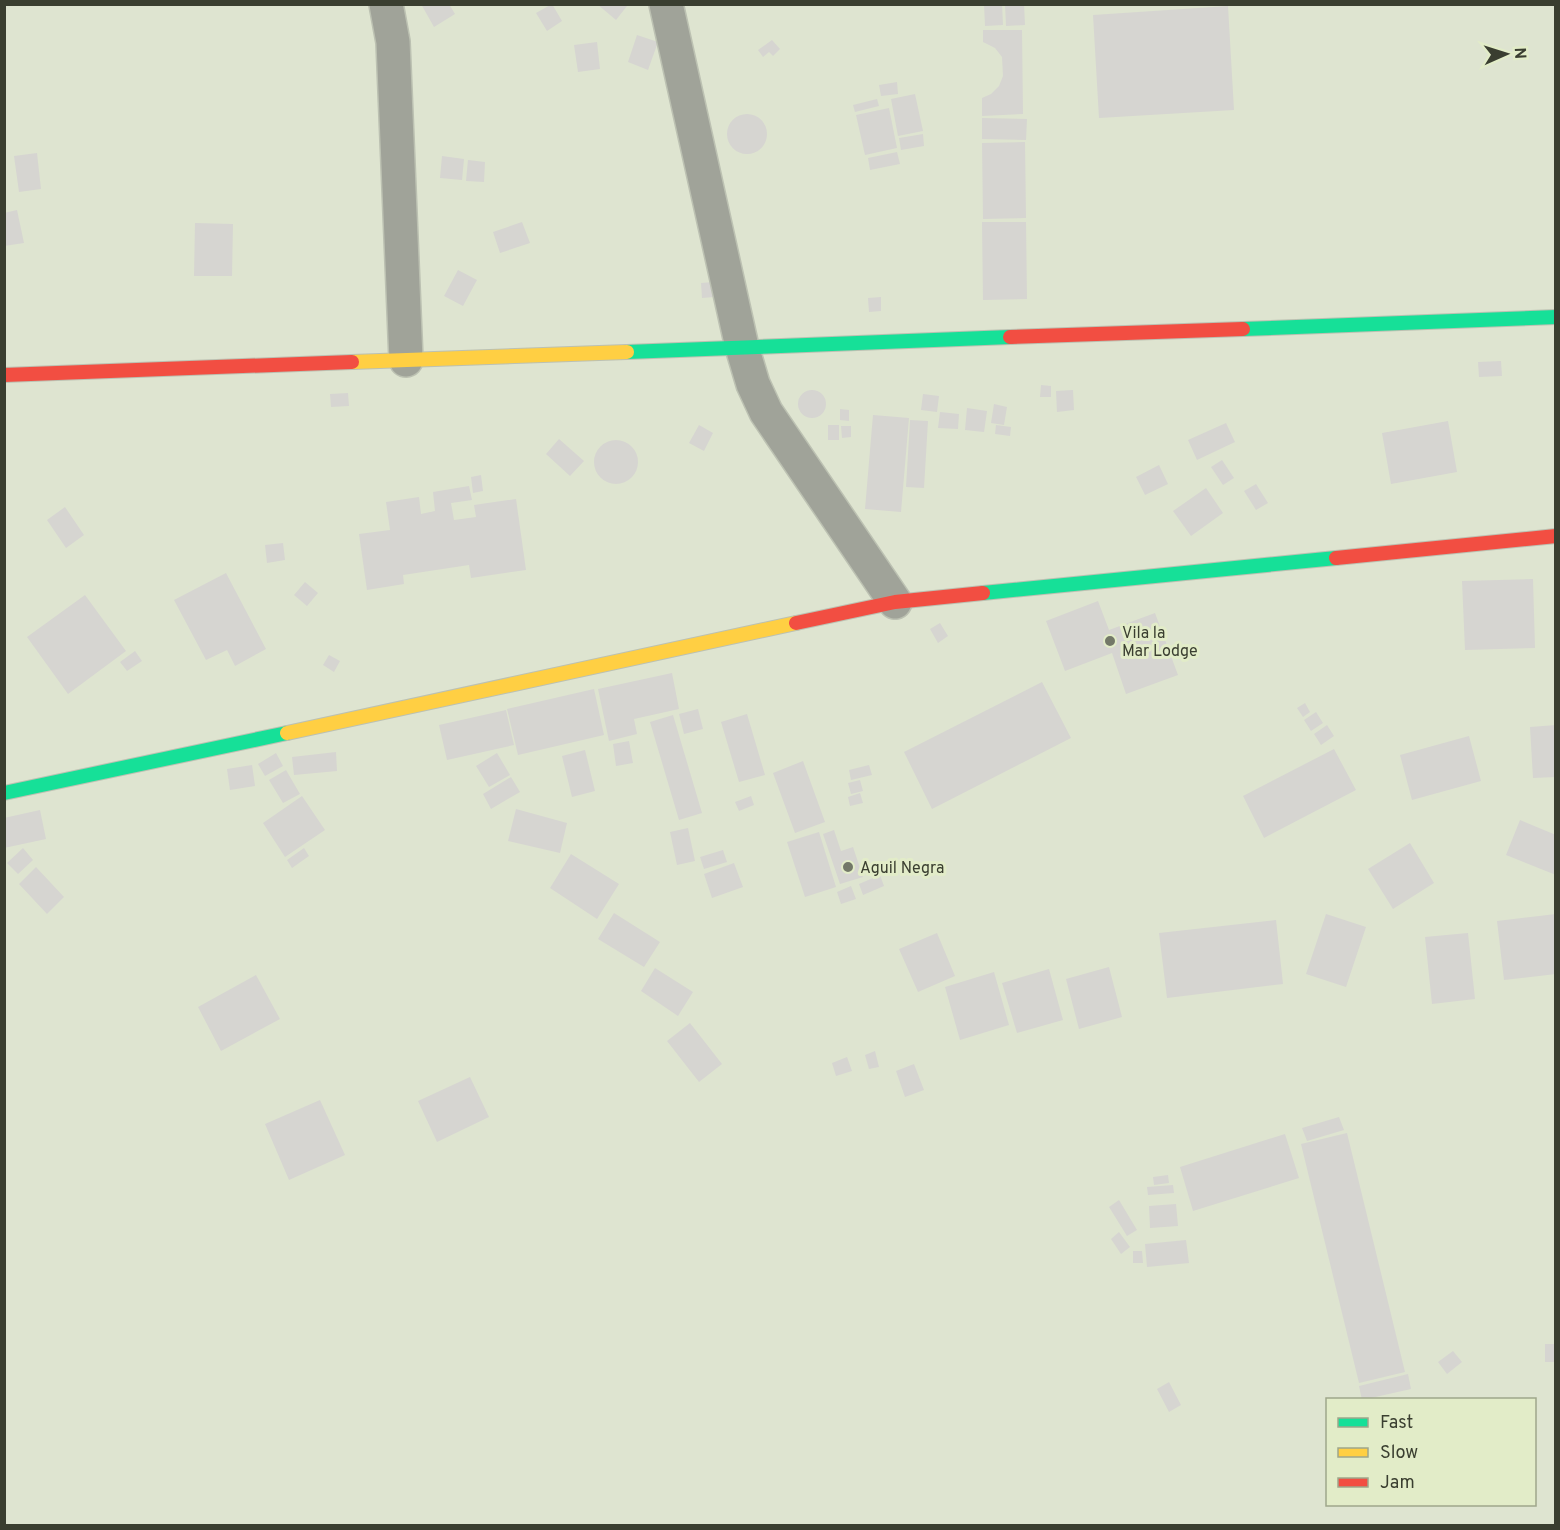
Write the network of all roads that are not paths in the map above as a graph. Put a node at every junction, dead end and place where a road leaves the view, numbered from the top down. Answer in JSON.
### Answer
{"nodes":[{"id":1,"x":386,"y":4,"type":"edge"},
{"id":2,"x":666,"y":4,"type":"edge"},
{"id":3,"x":1556,"y":317,"type":"edge"},
{"id":4,"x":742,"y":347,"type":"junction"},
{"id":5,"x":406,"y":360,"type":"junction"},
{"id":6,"x":4,"y":375,"type":"edge"},
{"id":7,"x":1556,"y":536,"type":"edge"},
{"id":8,"x":895,"y":602,"type":"junction"},
{"id":9,"x":4,"y":793,"type":"edge"}],
"edges":[{"from":1,"to":5,"type":"street"},
{"from":2,"to":4,"type":"street"},
{"from":3,"to":4,"type":"street"},
{"from":4,"to":5,"type":"street"},
{"from":4,"to":8,"type":"street"},
{"from":5,"to":6,"type":"street"},
{"from":7,"to":8,"type":"street"},
{"from":8,"to":9,"type":"street"}]}
